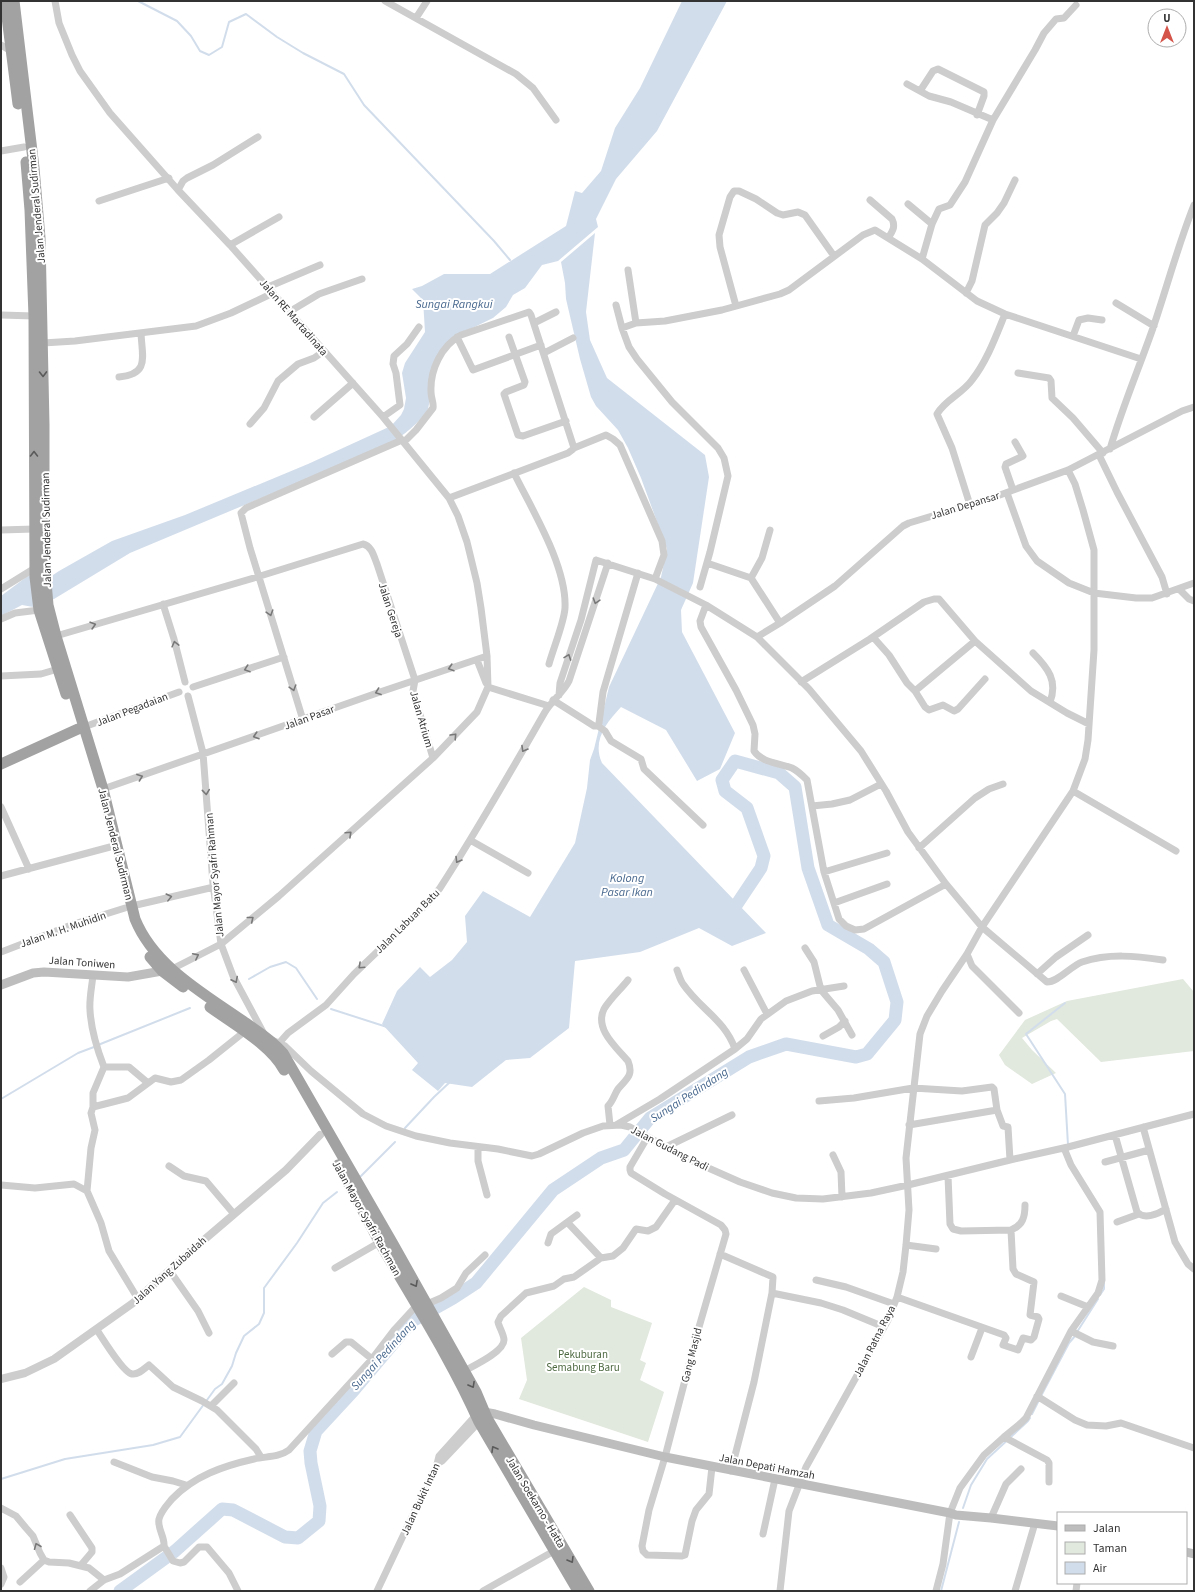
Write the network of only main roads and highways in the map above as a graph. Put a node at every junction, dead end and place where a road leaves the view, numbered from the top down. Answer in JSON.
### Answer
{"nodes":[{"id":1,"x":5,"y":1,"type":"edge"},
{"id":2,"x":14,"y":1,"type":"edge"},
{"id":3,"x":38,"y":574,"type":"junction"},
{"id":4,"x":42,"y":608,"type":"junction"},
{"id":5,"x":81,"y":728,"type":"junction"},
{"id":6,"x":1,"y":764,"type":"edge"},
{"id":7,"x":128,"y":907,"type":"junction"},
{"id":8,"x":167,"y":970,"type":"junction"},
{"id":9,"x":1,"y":985,"type":"edge"},
{"id":10,"x":244,"y":1032,"type":"joint"},
{"id":11,"x":272,"y":1039,"type":"joint"},
{"id":12,"x":425,"y":1310,"type":"junction"},
{"id":13,"x":484,"y":1416,"type":"junction"},
{"id":14,"x":1057,"y":1526,"type":"edge"},
{"id":15,"x":578,"y":1591,"type":"edge"},
{"id":16,"x":589,"y":1591,"type":"edge"}],
"edges":[{"from":3,"to":1,"type":"highway","name":"Jalan Jenderal Sudirman","one_way":true},
{"from":2,"to":3,"type":"highway","name":"Jalan Jenderal Sudirman","one_way":true},
{"from":3,"to":4,"type":"highway","name":"Jalan Jenderal Sudirman"},
{"from":4,"to":5,"type":"highway","name":"Jalan Jenderal Sudirman"},
{"from":4,"to":5,"type":"highway","name":"Jalan Jenderal Sudirman"},
{"from":5,"to":6,"type":"highway"},
{"from":5,"to":7,"type":"highway","name":"Jalan Jenderal Sudirman"},
{"from":5,"to":7,"type":"highway","name":"Jalan Jenderal Sudirman"},
{"from":7,"to":8,"type":"highway","name":"Jalan Jenderal Sudirman"},
{"from":8,"to":9,"type":"main road","name":"Jalan Toniwen"},
{"from":8,"to":10,"type":"highway","name":"Jalan Jenderal Sudirman"},
{"from":8,"to":11,"type":"highway","name":"Jalan Jenderal Sudirman"},
{"from":10,"to":12,"type":"highway","name":"Jalan Mayor Syafri Rachman"},
{"from":11,"to":12,"type":"highway","name":"Jalan Mayor Syafri Rachman","one_way":true},
{"from":12,"to":13,"type":"highway","name":"Jalan Mayor Syafri Rachman","one_way":true},
{"from":12,"to":13,"type":"highway","name":"Jalan Mayor Syafri Rachman"},
{"from":13,"to":14,"type":"main road","name":"Jalan Depati Hamzah"},
{"from":15,"to":13,"type":"highway","name":"Jalan Soekarno - Hatta","one_way":true},
{"from":13,"to":16,"type":"highway","name":"Jalan Soekarno - Hatta","one_way":true}]}
